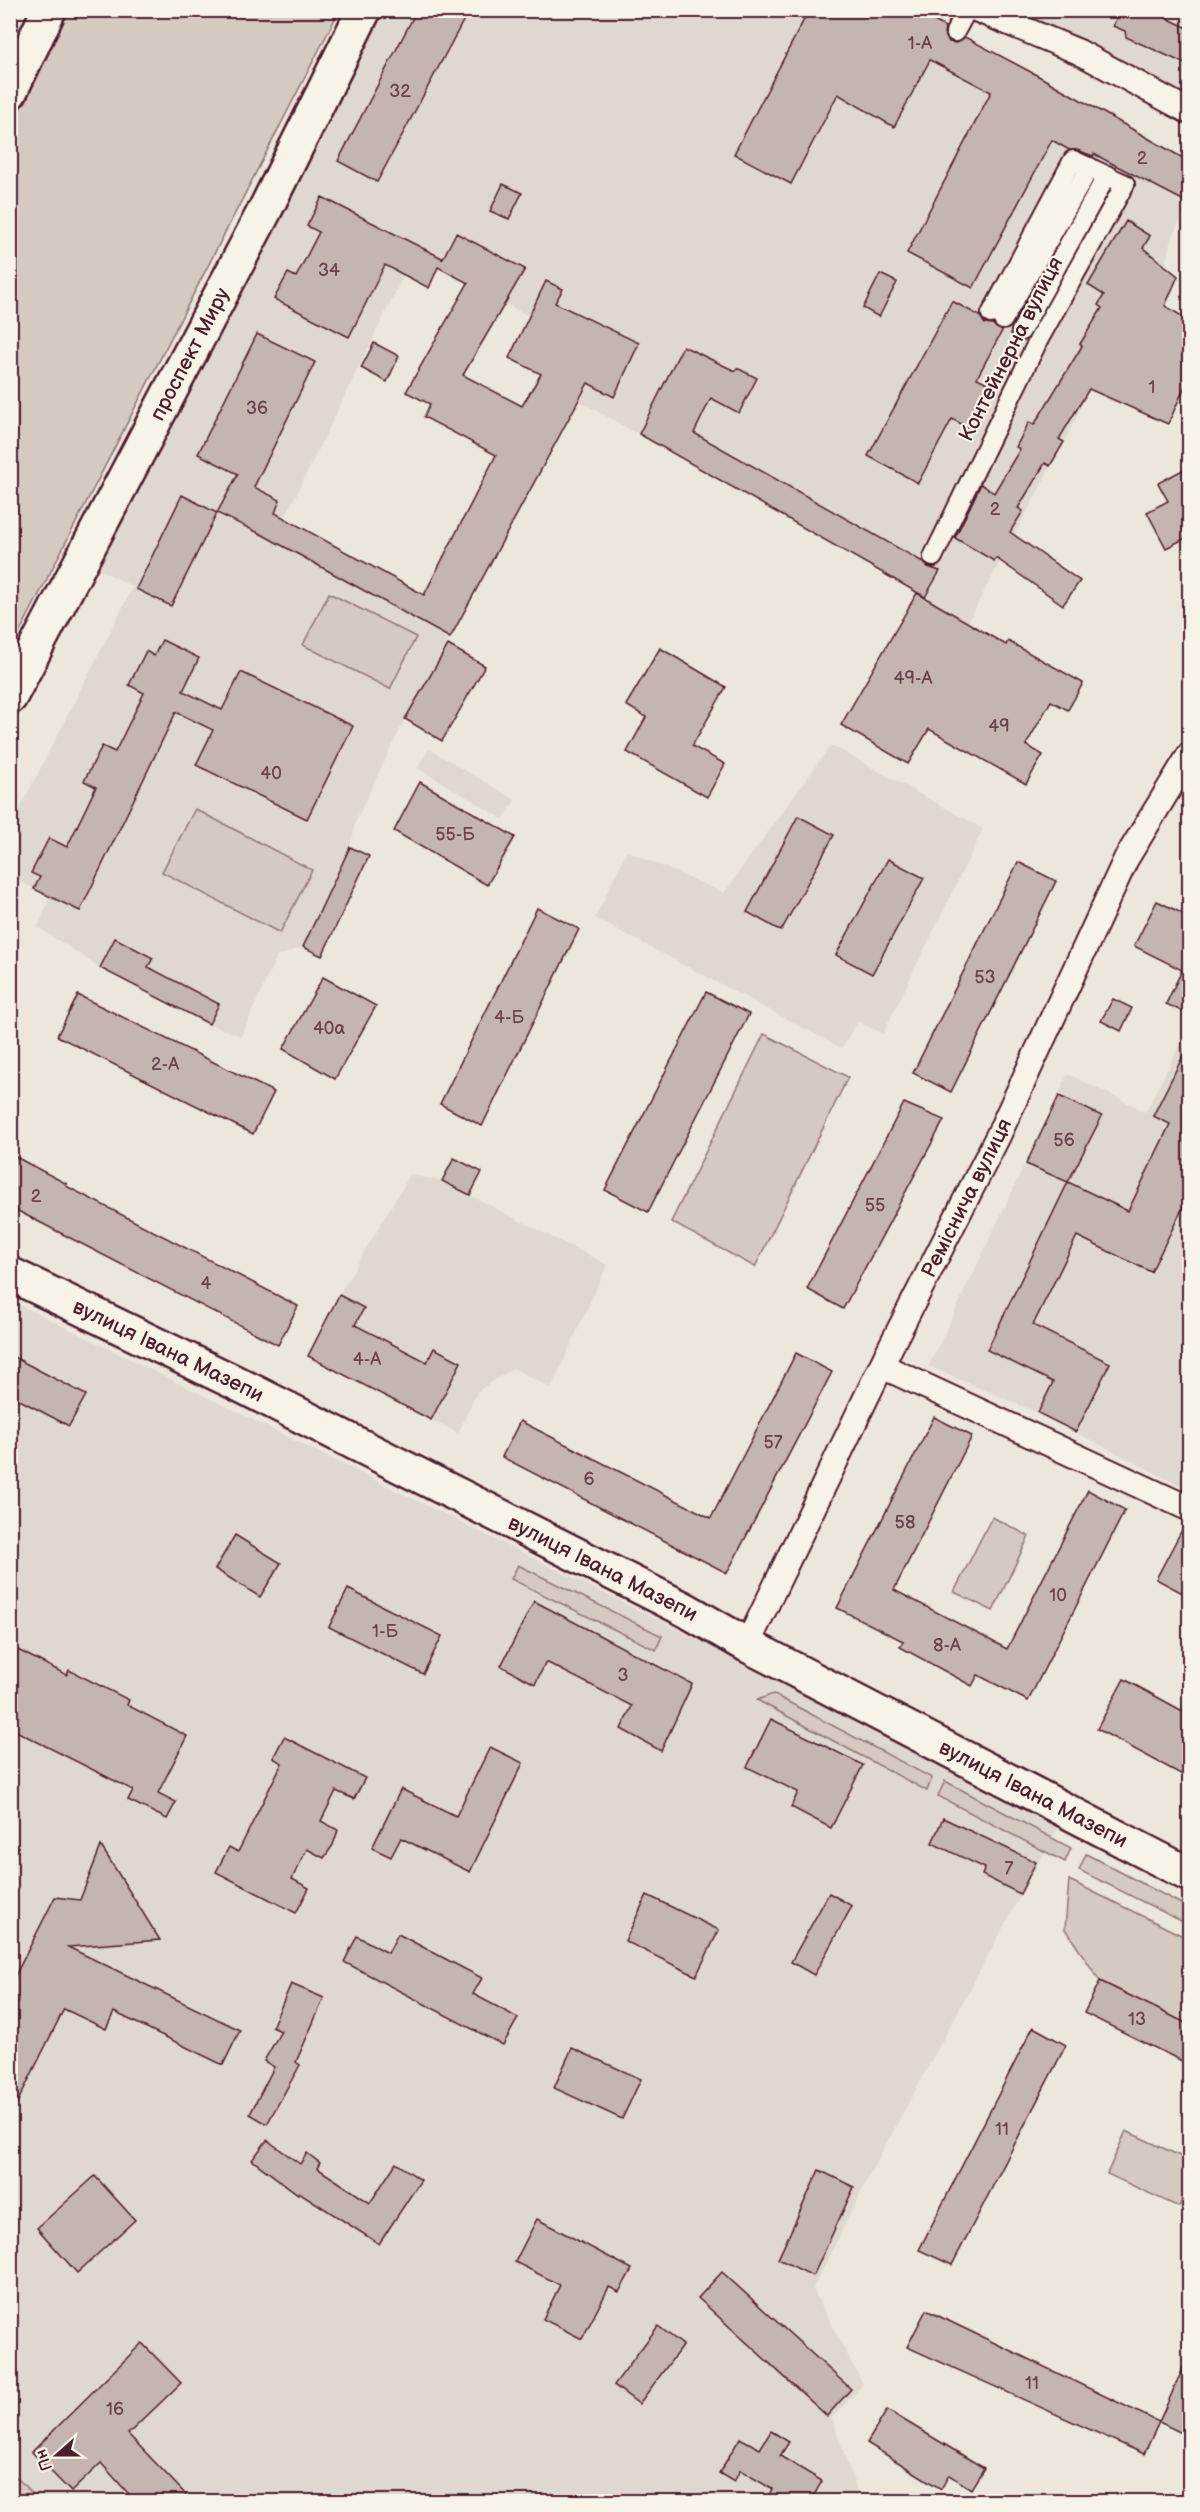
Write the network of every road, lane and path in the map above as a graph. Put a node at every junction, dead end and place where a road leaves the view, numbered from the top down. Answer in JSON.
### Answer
{"nodes":[{"id":1,"x":49,"y":10,"type":"edge"},
{"id":2,"x":364,"y":10,"type":"edge"},
{"id":3,"x":967,"y":10,"type":"edge"},
{"id":4,"x":978,"y":10,"type":"edge"},
{"id":5,"x":956,"y":32,"type":"dead end"},
{"id":6,"x":10,"y":92,"type":"edge"},
{"id":7,"x":1190,"y":112,"type":"edge"},
{"id":8,"x":1107,"y":175,"type":"junction"},
{"id":9,"x":997,"y":317,"type":"dead end"},
{"id":10,"x":1021,"y":331,"type":"dead end"},
{"id":11,"x":933,"y":557,"type":"dead end"},
{"id":12,"x":10,"y":697,"type":"edge"},
{"id":13,"x":1190,"y":754,"type":"edge"},
{"id":14,"x":10,"y":1274,"type":"edge"},
{"id":15,"x":882,"y":1366,"type":"junction"},
{"id":16,"x":1190,"y":1509,"type":"edge"},
{"id":17,"x":747,"y":1645,"type":"junction"},
{"id":18,"x":1190,"y":1875,"type":"edge"}],
"edges":[{"from":1,"to":6,"type":"main road"},
{"from":2,"to":12,"type":"main road","name":"проспект Миру"},
{"from":3,"to":5,"type":"street"},
{"from":4,"to":7,"type":"street"},
{"from":8,"to":9,"type":"street","name":"Контейнерна вулиця"},
{"from":8,"to":10,"type":"street","name":"Контейнерна вулиця"},
{"from":8,"to":11,"type":"street","name":"Контейнерна вулиця"},
{"from":13,"to":15,"type":"street","name":"Реміснича вулиця"},
{"from":14,"to":17,"type":"main road","name":"вулиця Івана Мазепи"},
{"from":15,"to":16,"type":"street"},
{"from":15,"to":17,"type":"street","name":"Реміснича вулиця"},
{"from":17,"to":18,"type":"main road","name":"вулиця Івана Мазепи"}]}
